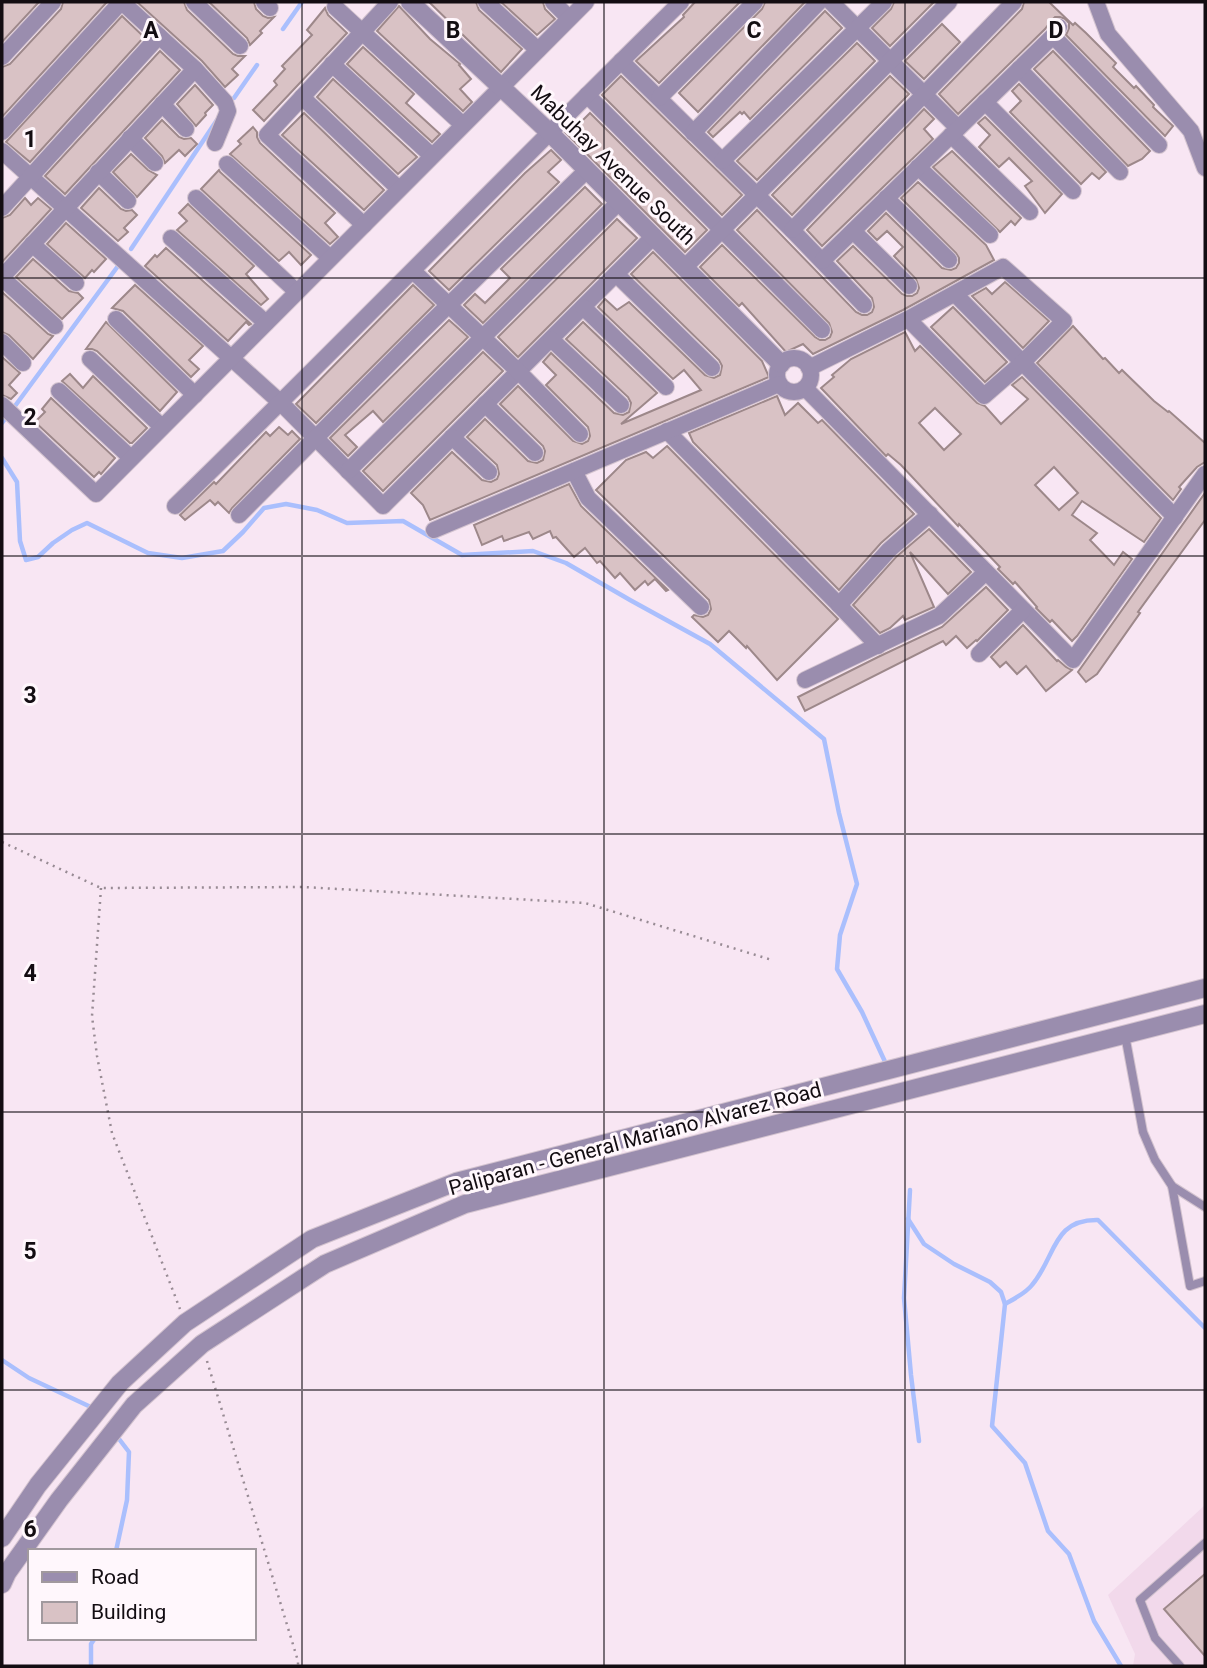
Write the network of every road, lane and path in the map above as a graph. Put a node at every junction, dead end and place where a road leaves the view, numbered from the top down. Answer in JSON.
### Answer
{"nodes":[{"id":1,"x":53,"y":2,"type":"edge"},
{"id":2,"x":122,"y":2,"type":"edge"},
{"id":3,"x":194,"y":2,"type":"edge"},
{"id":4,"x":390,"y":2,"type":"edge"},
{"id":5,"x":410,"y":2,"type":"edge"},
{"id":6,"x":486,"y":2,"type":"edge"},
{"id":7,"x":552,"y":2,"type":"edge"},
{"id":8,"x":586,"y":2,"type":"edge"},
{"id":9,"x":681,"y":2,"type":"edge"},
{"id":10,"x":755,"y":2,"type":"edge"},
{"id":11,"x":819,"y":2,"type":"edge"},
{"id":12,"x":831,"y":2,"type":"edge"},
{"id":13,"x":884,"y":2,"type":"edge"},
{"id":14,"x":949,"y":2,"type":"edge"},
{"id":15,"x":1014,"y":2,"type":"edge"},
{"id":16,"x":1096,"y":2,"type":"edge"},
{"id":17,"x":335,"y":7,"type":"dead end"},
{"id":18,"x":569,"y":18,"type":"junction"},
{"id":19,"x":857,"y":27,"type":"junction"},
{"id":20,"x":363,"y":32,"type":"junction"},
{"id":21,"x":159,"y":36,"type":"junction"},
{"id":22,"x":240,"y":46,"type":"dead end"},
{"id":23,"x":538,"y":50,"type":"junction"},
{"id":24,"x":2,"y":57,"type":"edge"},
{"id":25,"x":890,"y":60,"type":"junction"},
{"id":26,"x":621,"y":61,"type":"junction"},
{"id":27,"x":332,"y":64,"type":"junction"},
{"id":28,"x":195,"y":69,"type":"junction"},
{"id":29,"x":1019,"y":69,"type":"junction"},
{"id":30,"x":500,"y":87,"type":"junction"},
{"id":31,"x":923,"y":93,"type":"junction"},
{"id":32,"x":587,"y":95,"type":"junction"},
{"id":33,"x":302,"y":97,"type":"junction"},
{"id":34,"x":659,"y":98,"type":"junction"},
{"id":35,"x":985,"y":102,"type":"junction"},
{"id":36,"x":162,"y":104,"type":"junction"},
{"id":37,"x":463,"y":125,"type":"junction"},
{"id":38,"x":186,"y":129,"type":"dead end"},
{"id":39,"x":2,"y":132,"type":"edge"},
{"id":40,"x":549,"y":132,"type":"junction"},
{"id":41,"x":955,"y":132,"type":"junction"},
{"id":42,"x":693,"y":134,"type":"junction"},
{"id":43,"x":130,"y":138,"type":"junction"},
{"id":44,"x":215,"y":143,"type":"dead end"},
{"id":45,"x":1159,"y":145,"type":"dead end"},
{"id":46,"x":2,"y":150,"type":"edge"},
{"id":47,"x":432,"y":156,"type":"junction"},
{"id":48,"x":722,"y":161,"type":"junction"},
{"id":49,"x":155,"y":163,"type":"dead end"},
{"id":50,"x":227,"y":164,"type":"dead end"},
{"id":51,"x":918,"y":167,"type":"junction"},
{"id":52,"x":1205,"y":168,"type":"edge"},
{"id":53,"x":587,"y":170,"type":"junction"},
{"id":54,"x":98,"y":172,"type":"junction"},
{"id":55,"x":1120,"y":172,"type":"dead end"},
{"id":56,"x":30,"y":177,"type":"junction"},
{"id":57,"x":399,"y":189,"type":"junction"},
{"id":58,"x":1073,"y":191,"type":"dead end"},
{"id":59,"x":756,"y":196,"type":"junction"},
{"id":60,"x":195,"y":198,"type":"dead end"},
{"id":61,"x":886,"y":198,"type":"junction"},
{"id":62,"x":128,"y":201,"type":"dead end"},
{"id":63,"x":619,"y":202,"type":"junction"},
{"id":64,"x":2,"y":208,"type":"edge"},
{"id":65,"x":65,"y":208,"type":"junction"},
{"id":66,"x":1030,"y":212,"type":"dead end"},
{"id":67,"x":363,"y":225,"type":"junction"},
{"id":68,"x":722,"y":230,"type":"junction"},
{"id":69,"x":792,"y":230,"type":"junction"},
{"id":70,"x":853,"y":231,"type":"junction"},
{"id":71,"x":990,"y":235,"type":"dead end"},
{"id":72,"x":653,"y":236,"type":"junction"},
{"id":73,"x":171,"y":238,"type":"dead end"},
{"id":74,"x":32,"y":244,"type":"junction"},
{"id":75,"x":330,"y":258,"type":"junction"},
{"id":76,"x":949,"y":260,"type":"dead end"},
{"id":77,"x":822,"y":261,"type":"junction"},
{"id":78,"x":685,"y":267,"type":"junction"},
{"id":79,"x":414,"y":271,"type":"junction"},
{"id":80,"x":615,"y":274,"type":"junction"},
{"id":81,"x":2,"y":277,"type":"edge"},
{"id":82,"x":76,"y":283,"type":"dead end"},
{"id":83,"x":908,"y":286,"type":"dead end"},
{"id":84,"x":297,"y":292,"type":"junction"},
{"id":85,"x":955,"y":294,"type":"junction"},
{"id":86,"x":864,"y":305,"type":"dead end"},
{"id":87,"x":448,"y":306,"type":"junction"},
{"id":88,"x":583,"y":307,"type":"junction"},
{"id":89,"x":117,"y":318,"type":"dead end"},
{"id":90,"x":908,"y":319,"type":"junction"},
{"id":91,"x":266,"y":323,"type":"junction"},
{"id":92,"x":55,"y":326,"type":"dead end"},
{"id":93,"x":822,"y":330,"type":"dead end"},
{"id":94,"x":482,"y":337,"type":"junction"},
{"id":95,"x":551,"y":339,"type":"junction"},
{"id":96,"x":2,"y":342,"type":"edge"},
{"id":97,"x":231,"y":358,"type":"junction"},
{"id":98,"x":90,"y":359,"type":"dead end"},
{"id":99,"x":1023,"y":362,"type":"junction"},
{"id":100,"x":23,"y":363,"type":"dead end"},
{"id":101,"x":781,"y":364,"type":"junction"},
{"id":102,"x":712,"y":368,"type":"dead end"},
{"id":103,"x":809,"y":368,"type":"junction"},
{"id":104,"x":518,"y":372,"type":"junction"},
{"id":105,"x":779,"y":384,"type":"junction"},
{"id":106,"x":666,"y":387,"type":"dead end"},
{"id":107,"x":805,"y":388,"type":"junction"},
{"id":108,"x":59,"y":391,"type":"dead end"},
{"id":109,"x":195,"y":395,"type":"junction"},
{"id":110,"x":281,"y":403,"type":"junction"},
{"id":111,"x":485,"y":404,"type":"junction"},
{"id":112,"x":2,"y":405,"type":"edge"},
{"id":113,"x":621,"y":405,"type":"dead end"},
{"id":114,"x":162,"y":427,"type":"junction"},
{"id":115,"x":667,"y":431,"type":"junction"},
{"id":116,"x":580,"y":434,"type":"dead end"},
{"id":117,"x":452,"y":437,"type":"junction"},
{"id":118,"x":315,"y":439,"type":"junction"},
{"id":119,"x":536,"y":453,"type":"dead end"},
{"id":120,"x":131,"y":458,"type":"junction"},
{"id":121,"x":348,"y":471,"type":"junction"},
{"id":122,"x":574,"y":471,"type":"junction"},
{"id":123,"x":489,"y":472,"type":"dead end"},
{"id":124,"x":1205,"y":474,"type":"edge"},
{"id":125,"x":175,"y":506,"type":"dead end"},
{"id":126,"x":930,"y":514,"type":"junction"},
{"id":127,"x":239,"y":515,"type":"dead end"},
{"id":128,"x":1175,"y":517,"type":"junction"},
{"id":129,"x":435,"y":530,"type":"dead end"},
{"id":130,"x":986,"y":572,"type":"junction"},
{"id":131,"x":839,"y":605,"type":"junction"},
{"id":132,"x":701,"y":607,"type":"dead end"},
{"id":133,"x":1023,"y":610,"type":"junction"},
{"id":134,"x":878,"y":646,"type":"junction"},
{"id":135,"x":979,"y":654,"type":"dead end"},
{"id":136,"x":806,"y":681,"type":"dead end"},
{"id":137,"x":2,"y":842,"type":"edge"},
{"id":138,"x":101,"y":888,"type":"junction"},
{"id":139,"x":772,"y":960,"type":"dead end"},
{"id":140,"x":1205,"y":988,"type":"edge"},
{"id":141,"x":1205,"y":1014,"type":"edge"},
{"id":142,"x":1125,"y":1035,"type":"junction"},
{"id":143,"x":1172,"y":1186,"type":"junction"},
{"id":144,"x":1205,"y":1207,"type":"edge"},
{"id":145,"x":1205,"y":1281,"type":"edge"},
{"id":146,"x":185,"y":1323,"type":"junction"},
{"id":147,"x":202,"y":1344,"type":"junction"},
{"id":148,"x":2,"y":1538,"type":"edge"},
{"id":149,"x":1205,"y":1543,"type":"edge"},
{"id":150,"x":2,"y":1584,"type":"edge"},
{"id":151,"x":298,"y":1666,"type":"edge"},
{"id":152,"x":1180,"y":1666,"type":"edge"}],
"edges":[{"from":1,"to":24,"type":"street"},
{"from":2,"to":21,"type":"street"},
{"from":2,"to":39,"type":"street"},
{"from":3,"to":22,"type":"street"},
{"from":4,"to":20,"type":"street"},
{"from":5,"to":30,"type":"street","name":"Mabuhay Avenue South"},
{"from":6,"to":23,"type":"street"},
{"from":7,"to":18,"type":"street"},
{"from":8,"to":18,"type":"street"},
{"from":9,"to":26,"type":"street"},
{"from":10,"to":34,"type":"street"},
{"from":11,"to":42,"type":"street"},
{"from":12,"to":19,"type":"street"},
{"from":13,"to":19,"type":"street"},
{"from":14,"to":25,"type":"street"},
{"from":15,"to":31,"type":"street"},
{"from":16,"to":52,"type":"street"},
{"from":17,"to":20,"type":"street"},
{"from":18,"to":23,"type":"street"},
{"from":19,"to":25,"type":"street"},
{"from":19,"to":48,"type":"street"},
{"from":20,"to":27,"type":"street"},
{"from":20,"to":37,"type":"street"},
{"from":21,"to":28,"type":"street"},
{"from":21,"to":56,"type":"street"},
{"from":23,"to":30,"type":"street"},
{"from":25,"to":31,"type":"street"},
{"from":25,"to":59,"type":"street"},
{"from":26,"to":32,"type":"street"},
{"from":26,"to":34,"type":"street"},
{"from":27,"to":33,"type":"street"},
{"from":27,"to":47,"type":"street"},
{"from":28,"to":36,"type":"street"},
{"from":28,"to":44,"type":"street"},
{"from":29,"to":35,"type":"street"},
{"from":29,"to":45,"type":"street"},
{"from":29,"to":55,"type":"street"},
{"from":30,"to":37,"type":"street"},
{"from":30,"to":40,"type":"street","name":"Mabuhay Avenue South"},
{"from":31,"to":41,"type":"street"},
{"from":31,"to":69,"type":"street"},
{"from":32,"to":40,"type":"street"},
{"from":32,"to":68,"type":"street"},
{"from":33,"to":57,"type":"street"},
{"from":33,"to":67,"type":"street"},
{"from":34,"to":42,"type":"street"},
{"from":35,"to":41,"type":"street"},
{"from":35,"to":58,"type":"street"},
{"from":36,"to":38,"type":"street"},
{"from":36,"to":43,"type":"street"},
{"from":37,"to":47,"type":"street"},
{"from":40,"to":53,"type":"street","name":"Mabuhay Avenue South"},
{"from":40,"to":79,"type":"street"},
{"from":41,"to":51,"type":"street"},
{"from":41,"to":66,"type":"street"},
{"from":42,"to":48,"type":"street"},
{"from":43,"to":49,"type":"street"},
{"from":43,"to":54,"type":"street"},
{"from":46,"to":56,"type":"street"},
{"from":47,"to":57,"type":"street"},
{"from":48,"to":59,"type":"street"},
{"from":50,"to":75,"type":"street"},
{"from":51,"to":61,"type":"street"},
{"from":51,"to":71,"type":"street"},
{"from":53,"to":63,"type":"street","name":"Mabuhay Avenue South"},
{"from":53,"to":87,"type":"street"},
{"from":54,"to":62,"type":"street"},
{"from":54,"to":65,"type":"street"},
{"from":56,"to":64,"type":"street"},
{"from":56,"to":65,"type":"street"},
{"from":57,"to":67,"type":"street"},
{"from":59,"to":68,"type":"street"},
{"from":59,"to":69,"type":"street"},
{"from":60,"to":84,"type":"street"},
{"from":61,"to":70,"type":"street"},
{"from":61,"to":76,"type":"street"},
{"from":63,"to":72,"type":"street","name":"Mabuhay Avenue South"},
{"from":63,"to":94,"type":"street"},
{"from":65,"to":74,"type":"street"},
{"from":65,"to":97,"type":"street"},
{"from":67,"to":75,"type":"street"},
{"from":68,"to":78,"type":"street"},
{"from":68,"to":93,"type":"street"},
{"from":69,"to":77,"type":"street"},
{"from":70,"to":77,"type":"street"},
{"from":70,"to":83,"type":"street"},
{"from":72,"to":78,"type":"street","name":"Mabuhay Avenue South"},
{"from":72,"to":80,"type":"street"},
{"from":73,"to":91,"type":"street"},
{"from":74,"to":81,"type":"street"},
{"from":74,"to":82,"type":"street"},
{"from":75,"to":84,"type":"street"},
{"from":77,"to":86,"type":"street"},
{"from":78,"to":101,"type":"street","name":"Mabuhay Avenue South"},
{"from":79,"to":87,"type":"street"},
{"from":79,"to":110,"type":"street"},
{"from":80,"to":88,"type":"street"},
{"from":80,"to":102,"type":"street"},
{"from":81,"to":92,"type":"street"},
{"from":84,"to":91,"type":"street"},
{"from":85,"to":90,"type":"street"},
{"from":85,"to":99,"type":"street"},
{"from":85,"to":99,"type":"street"},
{"from":87,"to":94,"type":"street"},
{"from":87,"to":118,"type":"street"},
{"from":88,"to":95,"type":"street"},
{"from":88,"to":106,"type":"street"},
{"from":89,"to":109,"type":"street"},
{"from":90,"to":99,"type":"street"},
{"from":90,"to":103,"type":"street"},
{"from":91,"to":97,"type":"street"},
{"from":94,"to":104,"type":"street"},
{"from":94,"to":121,"type":"street"},
{"from":95,"to":104,"type":"street"},
{"from":95,"to":113,"type":"street"},
{"from":96,"to":100,"type":"street"},
{"from":97,"to":109,"type":"street"},
{"from":97,"to":110,"type":"street"},
{"from":98,"to":114,"type":"street"},
{"from":99,"to":128,"type":"street"},
{"from":101,"to":103,"type":"street"},
{"from":101,"to":105,"type":"street"},
{"from":103,"to":107,"type":"street"},
{"from":104,"to":111,"type":"street"},
{"from":104,"to":116,"type":"street"},
{"from":105,"to":107,"type":"street"},
{"from":105,"to":115,"type":"street"},
{"from":107,"to":126,"type":"street"},
{"from":108,"to":120,"type":"street"},
{"from":109,"to":114,"type":"street"},
{"from":110,"to":118,"type":"street"},
{"from":110,"to":125,"type":"street"},
{"from":111,"to":117,"type":"street"},
{"from":111,"to":119,"type":"street"},
{"from":112,"to":120,"type":"street"},
{"from":114,"to":120,"type":"street"},
{"from":115,"to":122,"type":"street"},
{"from":115,"to":131,"type":"street"},
{"from":117,"to":121,"type":"street"},
{"from":117,"to":123,"type":"street"},
{"from":118,"to":121,"type":"street"},
{"from":118,"to":127,"type":"street"},
{"from":122,"to":129,"type":"street"},
{"from":122,"to":132,"type":"street"},
{"from":124,"to":128,"type":"street"},
{"from":126,"to":130,"type":"street"},
{"from":126,"to":131,"type":"street"},
{"from":128,"to":133,"type":"street"},
{"from":130,"to":133,"type":"street"},
{"from":130,"to":134,"type":"street"},
{"from":131,"to":134,"type":"street"},
{"from":133,"to":135,"type":"street"},
{"from":134,"to":136,"type":"street"},
{"from":137,"to":138,"type":"path"},
{"from":138,"to":139,"type":"path"},
{"from":138,"to":146,"type":"path"},
{"from":140,"to":146,"type":"street","name":"Paliparan - General Mariano Alvarez Road"},
{"from":141,"to":142,"type":"street","name":"Paliparan - General Mariano Alvarez Road"},
{"from":142,"to":143,"type":"lane"},
{"from":142,"to":147,"type":"street","name":"Paliparan - General Mariano Alvarez Road"},
{"from":143,"to":144,"type":"lane"},
{"from":143,"to":145,"type":"lane"},
{"from":146,"to":148,"type":"street","name":"Paliparan - General Mariano Alvarez Road"},
{"from":147,"to":150,"type":"street","name":"Paliparan - General Mariano Alvarez Road"},
{"from":147,"to":151,"type":"path"},
{"from":149,"to":152,"type":"lane"}]}
